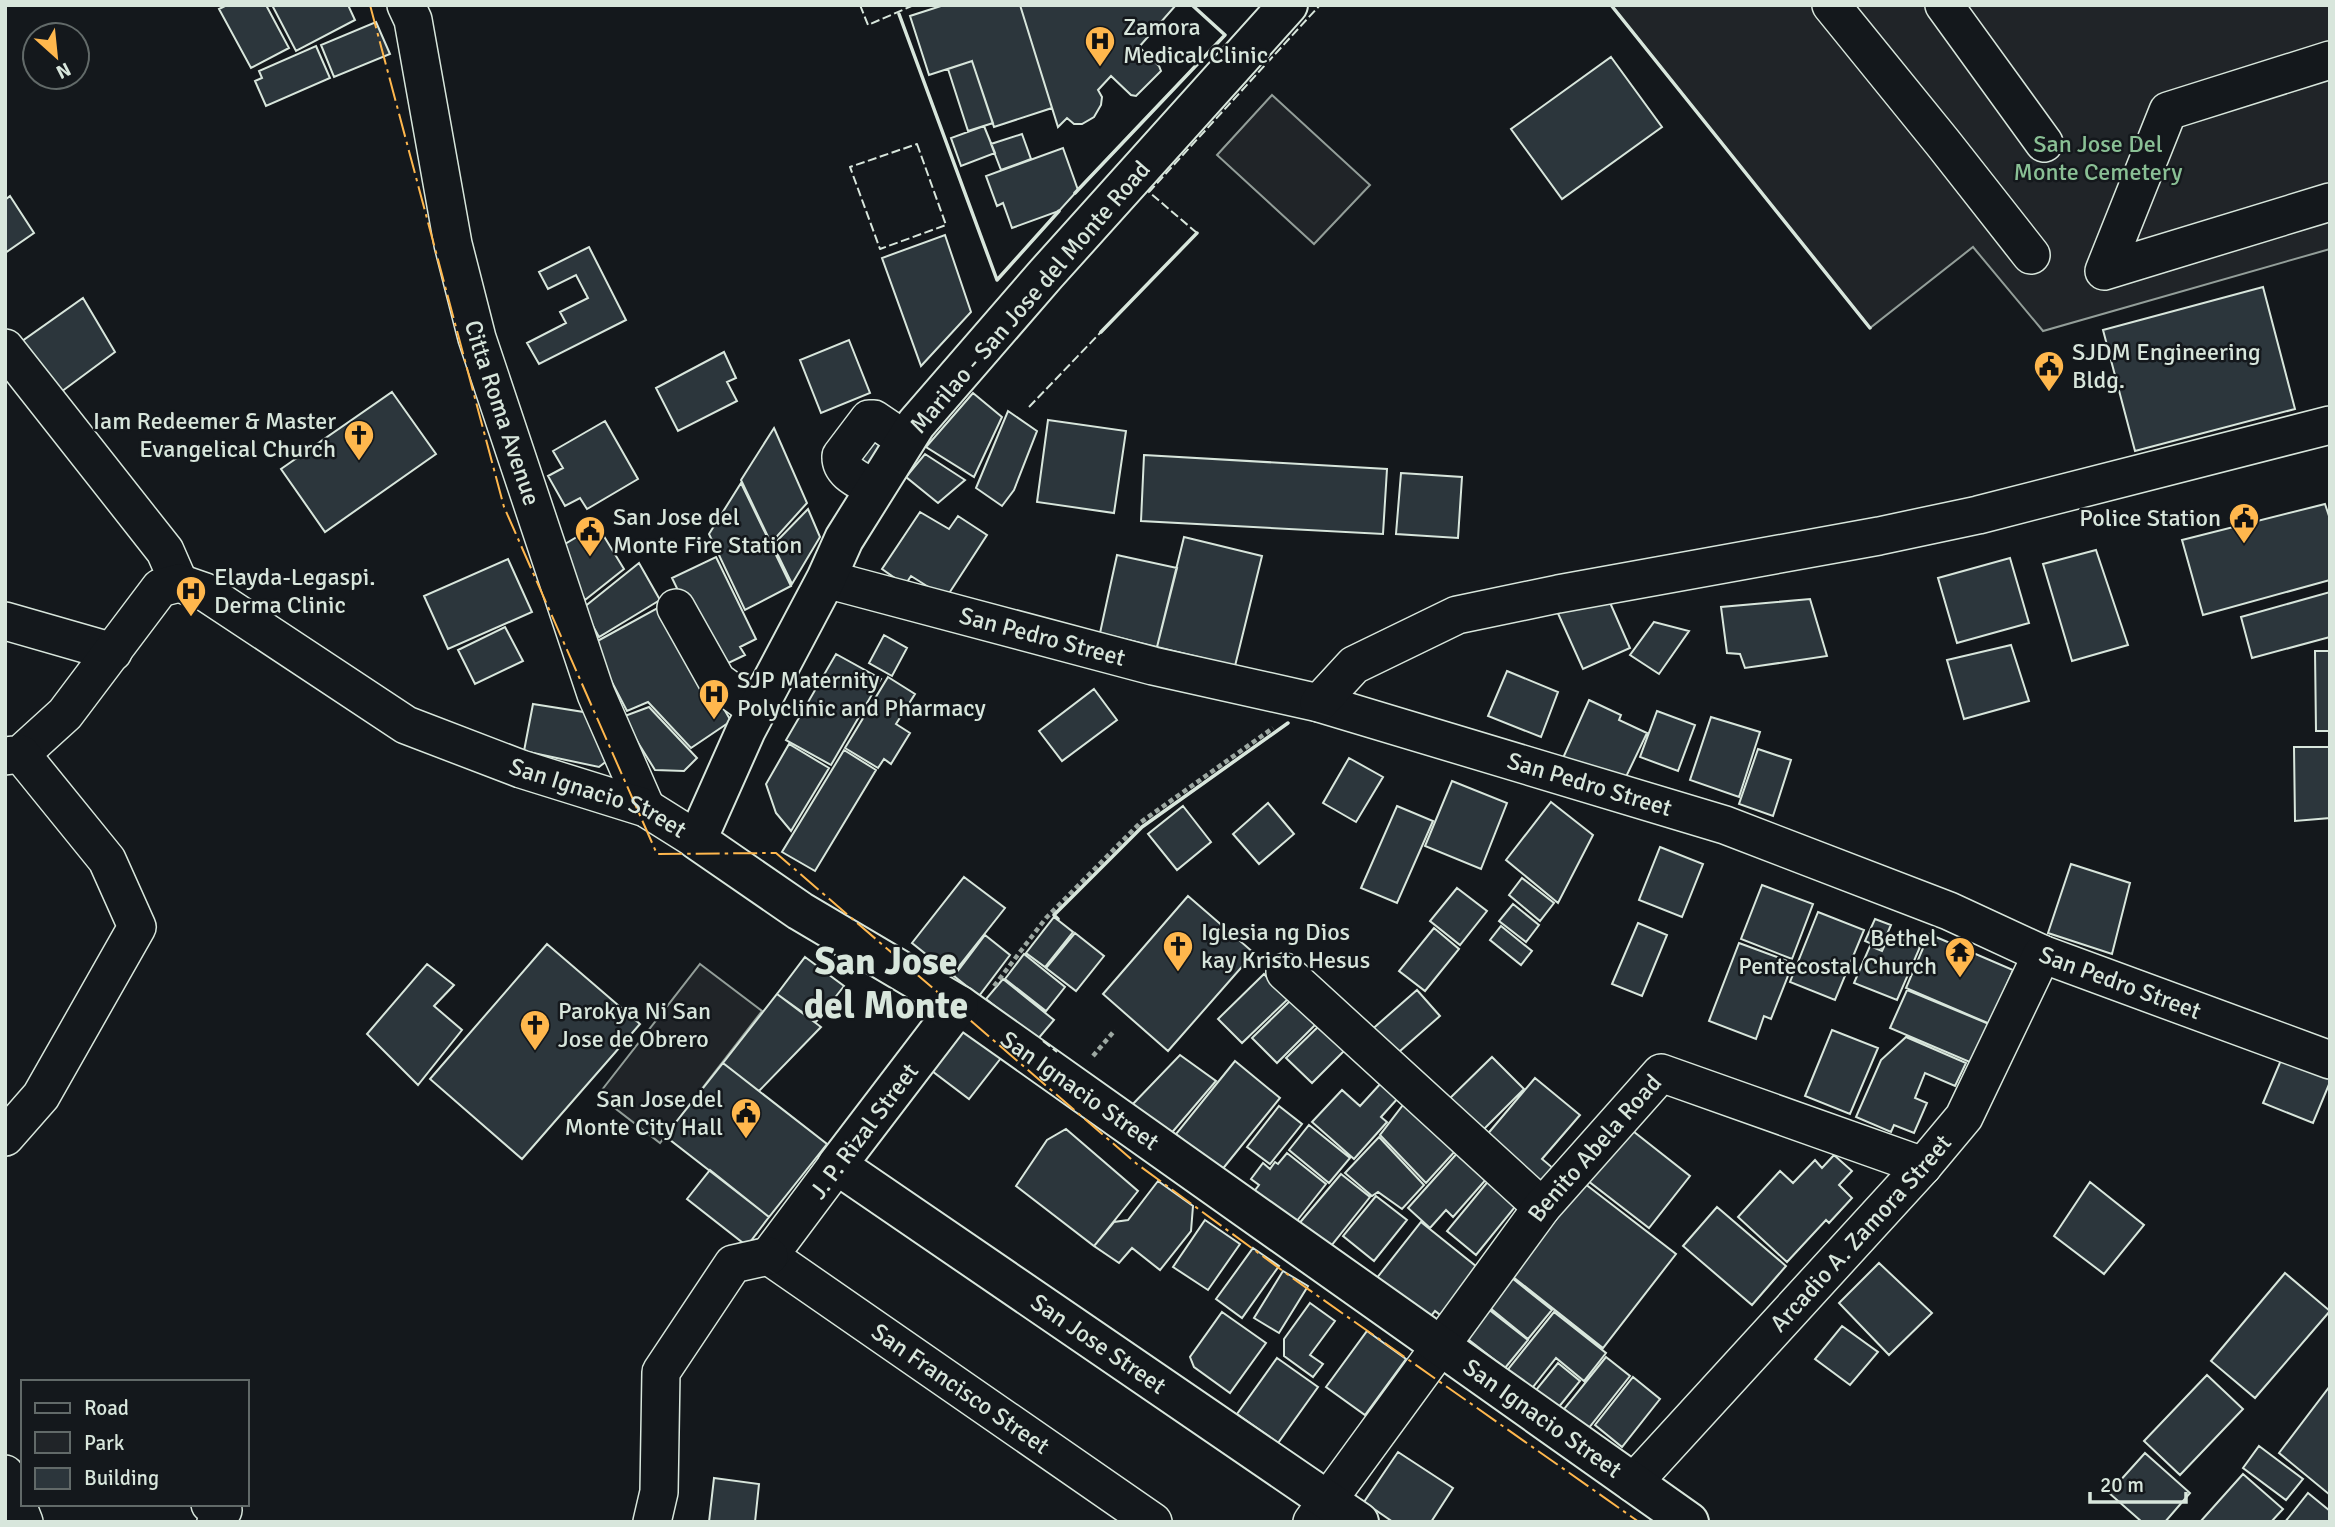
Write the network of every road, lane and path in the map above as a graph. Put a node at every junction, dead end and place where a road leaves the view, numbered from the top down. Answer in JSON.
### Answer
{"nodes":[{"id":1,"x":406,"y":5,"type":"edge"},
{"id":2,"x":1289,"y":5,"type":"edge"},
{"id":3,"x":1831,"y":5,"type":"edge"},
{"id":4,"x":1944,"y":5,"type":"edge"},
{"id":5,"x":2330,"y":60,"type":"edge"},
{"id":6,"x":2044,"y":143,"type":"dead end"},
{"id":7,"x":2330,"y":202,"type":"edge"},
{"id":8,"x":2031,"y":255,"type":"dead end"},
{"id":9,"x":5,"y":348,"type":"edge"},
{"id":10,"x":2330,"y":425,"type":"edge"},
{"id":11,"x":826,"y":579,"type":"junction"},
{"id":12,"x":179,"y":583,"type":"junction"},
{"id":13,"x":676,"y":608,"type":"dead end"},
{"id":14,"x":5,"y":621,"type":"edge"},
{"id":15,"x":113,"y":652,"type":"junction"},
{"id":16,"x":1315,"y":702,"type":"junction"},
{"id":17,"x":757,"y":710,"type":"junction"},
{"id":18,"x":13,"y":755,"type":"edge"},
{"id":19,"x":646,"y":808,"type":"junction"},
{"id":20,"x":697,"y":841,"type":"junction"},
{"id":21,"x":2042,"y":954,"type":"junction"},
{"id":22,"x":1285,"y":972,"type":"dead end"},
{"id":23,"x":965,"y":1010,"type":"junction"},
{"id":24,"x":2330,"y":1060,"type":"edge"},
{"id":25,"x":5,"y":1137,"type":"edge"},
{"id":26,"x":837,"y":1166,"type":"junction"},
{"id":27,"x":1923,"y":1166,"type":"junction"},
{"id":28,"x":1542,"y":1208,"type":"junction"},
{"id":29,"x":769,"y":1256,"type":"junction"},
{"id":30,"x":1439,"y":1345,"type":"junction"},
{"id":31,"x":11,"y":1473,"type":"edge"},
{"id":32,"x":1633,"y":1483,"type":"junction"},
{"id":33,"x":1319,"y":1511,"type":"edge"},
{"id":34,"x":24,"y":1522,"type":"edge"},
{"id":35,"x":652,"y":1522,"type":"edge"},
{"id":36,"x":1153,"y":1522,"type":"edge"},
{"id":37,"x":1359,"y":1522,"type":"edge"},
{"id":38,"x":1689,"y":1522,"type":"edge"}],
"edges":[{"from":1,"to":19,"type":"street","name":"Citta Roma Avenue"},
{"from":2,"to":11,"type":"main road","name":"Marilao - San Jose del Monte Road"},
{"from":3,"to":8,"type":"street"},
{"from":4,"to":6,"type":"street"},
{"from":5,"to":7,"type":"street"},
{"from":9,"to":12,"type":"street"},
{"from":10,"to":16,"type":"street"},
{"from":11,"to":16,"type":"street","name":"San Pedro Street"},
{"from":11,"to":17,"type":"main road","name":"Marilao - San Jose del Monte Road"},
{"from":12,"to":15,"type":"street"},
{"from":12,"to":19,"type":"street","name":"San Ignacio Street"},
{"from":13,"to":17,"type":"street"},
{"from":14,"to":15,"type":"street"},
{"from":15,"to":18,"type":"street"},
{"from":16,"to":21,"type":"street","name":"San Pedro Street"},
{"from":16,"to":23,"type":"path"},
{"from":17,"to":20,"type":"main road","name":"Marilao - San Jose del Monte Road"},
{"from":18,"to":25,"type":"street"},
{"from":19,"to":20,"type":"street","name":"San Ignacio Street"},
{"from":20,"to":23,"type":"main road","name":"San Ignacio Street"},
{"from":21,"to":24,"type":"street","name":"San Pedro Street"},
{"from":21,"to":27,"type":"street","name":"Arcadio A. Zamora Street"},
{"from":22,"to":28,"type":"street"},
{"from":23,"to":26,"type":"main road","name":"J. P. Rizal Street"},
{"from":23,"to":30,"type":"main road","name":"San Ignacio Street"},
{"from":26,"to":29,"type":"street","name":"J. P. Rizal Street"},
{"from":26,"to":33,"type":"main road","name":"San Jose Street"},
{"from":27,"to":28,"type":"street","name":"Benito Abela Road"},
{"from":27,"to":32,"type":"street","name":"Arcadio A. Zamora Street"},
{"from":28,"to":30,"type":"street","name":"Benito Abela Road"},
{"from":29,"to":35,"type":"street"},
{"from":29,"to":36,"type":"street","name":"San Francisco Street"},
{"from":30,"to":32,"type":"main road","name":"San Ignacio Street"},
{"from":30,"to":33,"type":"street","name":"Benito Abela Road"},
{"from":31,"to":34,"type":"street"},
{"from":32,"to":38,"type":"main road","name":"San Ignacio Street"},
{"from":33,"to":37,"type":"main road","name":"San Jose Street"}]}
